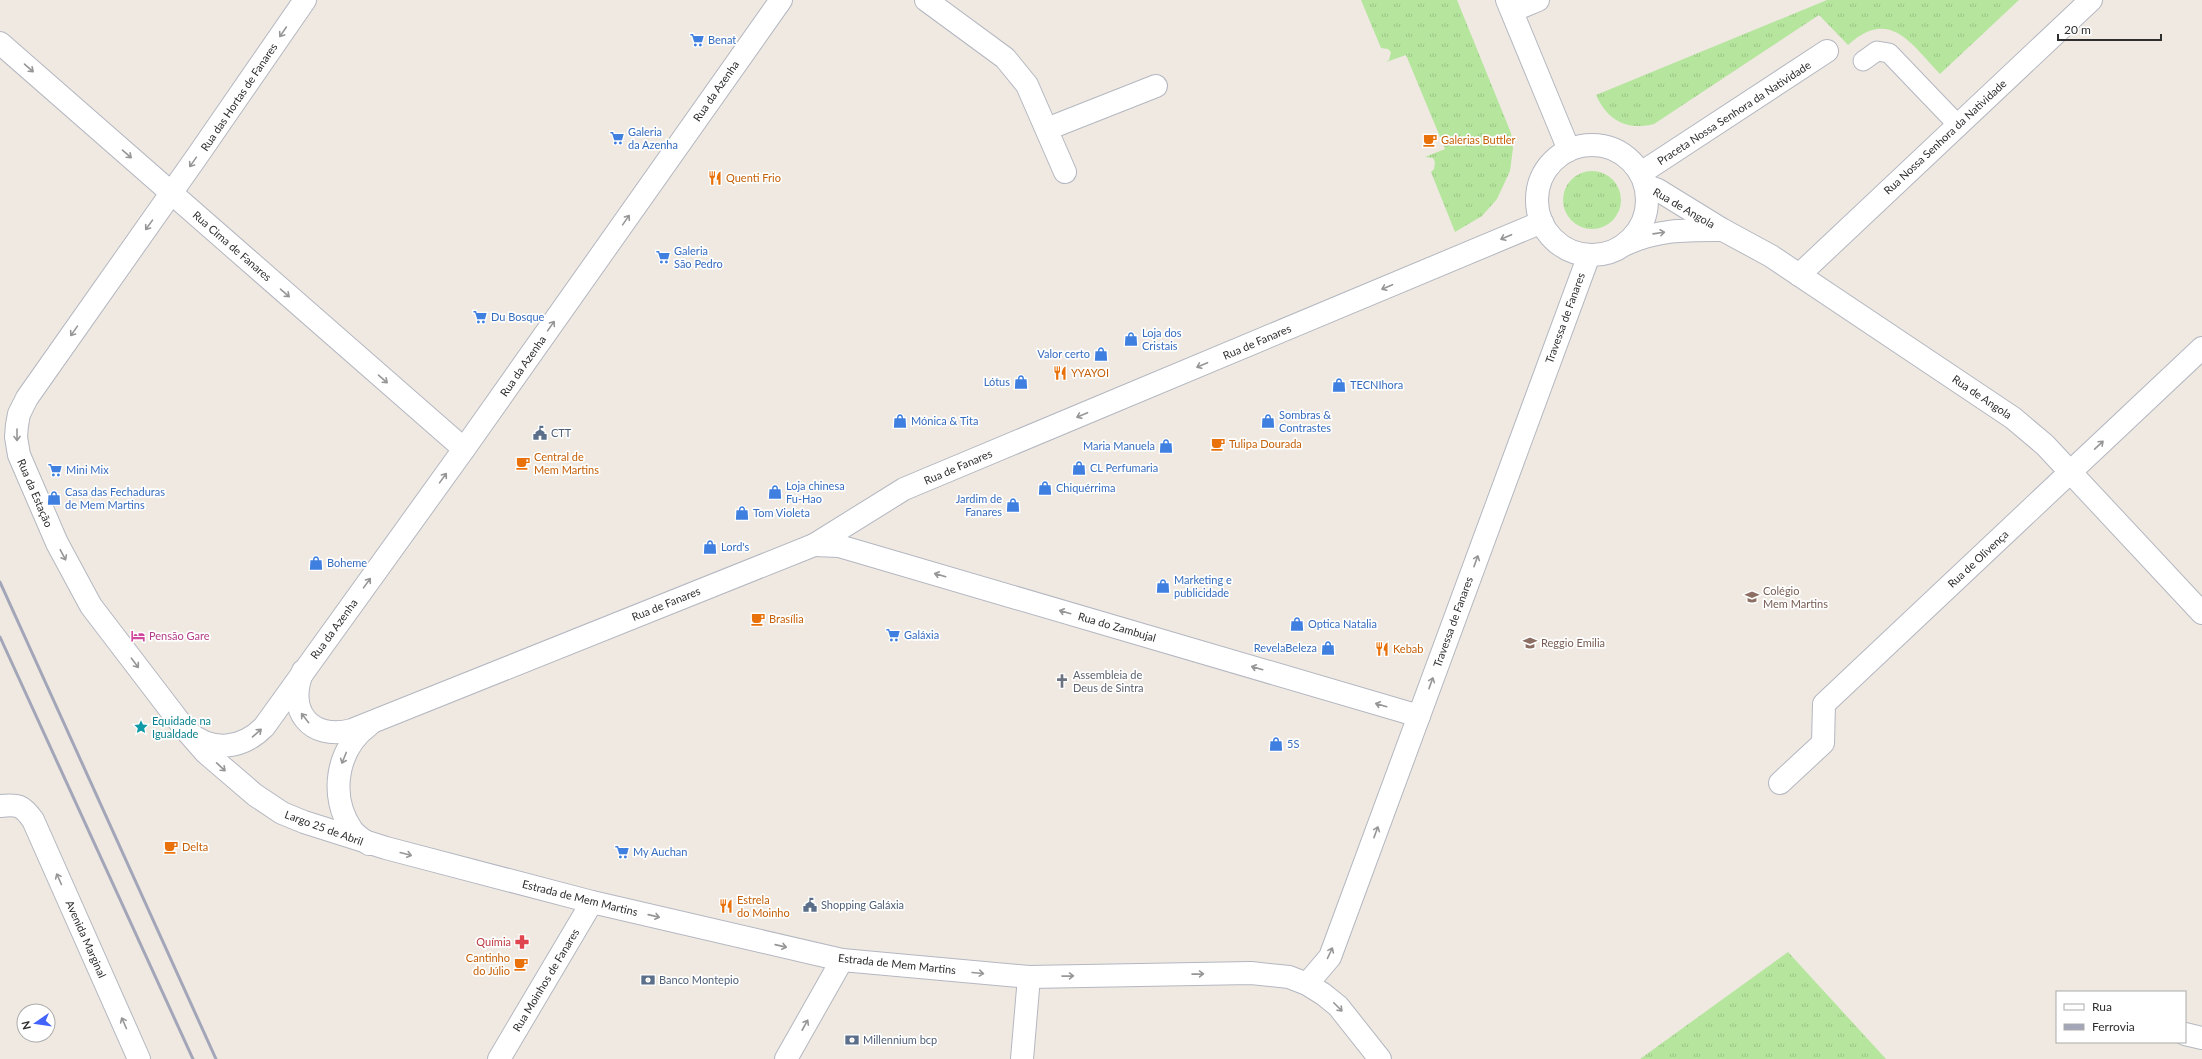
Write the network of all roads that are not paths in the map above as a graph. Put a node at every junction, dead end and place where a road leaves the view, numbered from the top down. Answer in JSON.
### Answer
{"nodes":[{"id":1,"x":305,"y":0,"type":"edge"},
{"id":2,"x":781,"y":0,"type":"edge"},
{"id":3,"x":926,"y":0,"type":"edge"},
{"id":4,"x":1538,"y":0,"type":"edge"},
{"id":5,"x":2091,"y":0,"type":"edge"},
{"id":6,"x":1510,"y":5,"type":"edge"},
{"id":7,"x":0,"y":44,"type":"edge"},
{"id":8,"x":1827,"y":51,"type":"dead end"},
{"id":9,"x":1863,"y":61,"type":"dead end"},
{"id":10,"x":1156,"y":86,"type":"dead end"},
{"id":11,"x":1958,"y":125,"type":"junction"},
{"id":12,"x":1047,"y":129,"type":"junction"},
{"id":13,"x":1569,"y":150,"type":"junction"},
{"id":14,"x":1065,"y":172,"type":"dead end"},
{"id":15,"x":1643,"y":180,"type":"junction"},
{"id":16,"x":172,"y":193,"type":"junction"},
{"id":17,"x":1542,"y":222,"type":"junction"},
{"id":18,"x":1723,"y":230,"type":"junction"},
{"id":19,"x":1623,"y":246,"type":"junction"},
{"id":20,"x":1589,"y":255,"type":"junction"},
{"id":21,"x":1799,"y":275,"type":"junction"},
{"id":22,"x":2202,"y":348,"type":"edge"},
{"id":23,"x":464,"y":449,"type":"junction"},
{"id":24,"x":2070,"y":472,"type":"junction"},
{"id":25,"x":814,"y":545,"type":"junction"},
{"id":26,"x":2202,"y":613,"type":"edge"},
{"id":27,"x":304,"y":672,"type":"junction"},
{"id":28,"x":1419,"y":716,"type":"junction"},
{"id":29,"x":379,"y":720,"type":"junction"},
{"id":30,"x":185,"y":729,"type":"junction"},
{"id":31,"x":1780,"y":783,"type":"dead end"},
{"id":32,"x":0,"y":806,"type":"edge"},
{"id":33,"x":369,"y":844,"type":"junction"},
{"id":34,"x":592,"y":902,"type":"junction"},
{"id":35,"x":842,"y":960,"type":"junction"},
{"id":36,"x":1029,"y":977,"type":"junction"},
{"id":37,"x":1307,"y":984,"type":"junction"},
{"id":38,"x":2186,"y":1034,"type":"edge"},
{"id":39,"x":2202,"y":1038,"type":"edge"},
{"id":40,"x":139,"y":1059,"type":"edge"},
{"id":41,"x":499,"y":1059,"type":"edge"},
{"id":42,"x":786,"y":1059,"type":"edge"},
{"id":43,"x":1022,"y":1059,"type":"edge"},
{"id":44,"x":1380,"y":1059,"type":"edge"}],
"edges":[{"from":1,"to":16,"type":"street","name":"Rua das Hortas de Fanares","one_way":true},
{"from":23,"to":2,"type":"street","name":"Rua da Azenha","one_way":true},
{"from":3,"to":12,"type":"street"},
{"from":4,"to":6,"type":"street"},
{"from":5,"to":11,"type":"street","name":"Rua Nossa Senhora da Natividade"},
{"from":6,"to":13,"type":"street"},
{"from":7,"to":16,"type":"street","name":"Rua Cima de Fanares","one_way":true},
{"from":8,"to":15,"type":"street","name":"Praceta Nossa Senhora da Natividade"},
{"from":9,"to":11,"type":"lane"},
{"from":10,"to":12,"type":"street"},
{"from":11,"to":21,"type":"street","name":"Rua Nossa Senhora da Natividade"},
{"from":12,"to":14,"type":"street"},
{"from":13,"to":15,"type":"street"},
{"from":13,"to":17,"type":"street"},
{"from":15,"to":18,"type":"street","name":"Rua de Angola"},
{"from":15,"to":19,"type":"street"},
{"from":16,"to":23,"type":"street","name":"Rua Cima de Fanares","one_way":true},
{"from":16,"to":30,"type":"street","name":"Rua da Estação","one_way":true},
{"from":17,"to":20,"type":"street"},
{"from":17,"to":25,"type":"street","name":"Rua de Fanares","one_way":true},
{"from":19,"to":18,"type":"street","name":"Rua de Angola","one_way":true},
{"from":18,"to":21,"type":"street","name":"Rua de Angola"},
{"from":19,"to":20,"type":"street"},
{"from":28,"to":20,"type":"street","name":"Travessa de Fanares","one_way":true},
{"from":21,"to":24,"type":"street","name":"Rua de Angola"},
{"from":24,"to":22,"type":"street","name":"Rua de Olivença","one_way":true},
{"from":27,"to":23,"type":"street","name":"Rua da Azenha","one_way":true},
{"from":24,"to":26,"type":"street","name":"Rua de Angola"},
{"from":24,"to":31,"type":"street","name":"Rua de Olivença"},
{"from":28,"to":25,"type":"street","name":"Rua do Zambujal","one_way":true},
{"from":25,"to":29,"type":"street","name":"Rua de Fanares"},
{"from":29,"to":27,"type":"street","one_way":true},
{"from":30,"to":27,"type":"street","one_way":true},
{"from":37,"to":28,"type":"street","name":"Travessa de Fanares","one_way":true},
{"from":29,"to":33,"type":"street","name":"Largo 25 de Abril","one_way":true},
{"from":30,"to":33,"type":"street","name":"Largo 25 de Abril","one_way":true},
{"from":40,"to":32,"type":"street","name":"Avenida Marginal","one_way":true},
{"from":33,"to":34,"type":"street","name":"Estrada de Mem Martins","one_way":true},
{"from":34,"to":35,"type":"street","name":"Estrada de Mem Martins","one_way":true},
{"from":34,"to":41,"type":"street","name":"Rua Moinhos de Fanares"},
{"from":35,"to":36,"type":"street","name":"Estrada de Mem Martins","one_way":true},
{"from":42,"to":35,"type":"street","one_way":true},
{"from":36,"to":37,"type":"street","name":"Estrada de Mem Martins","one_way":true},
{"from":36,"to":43,"type":"street"},
{"from":37,"to":44,"type":"street","name":"Estrada de Mem Martins","one_way":true},
{"from":38,"to":39,"type":"street"}]}
